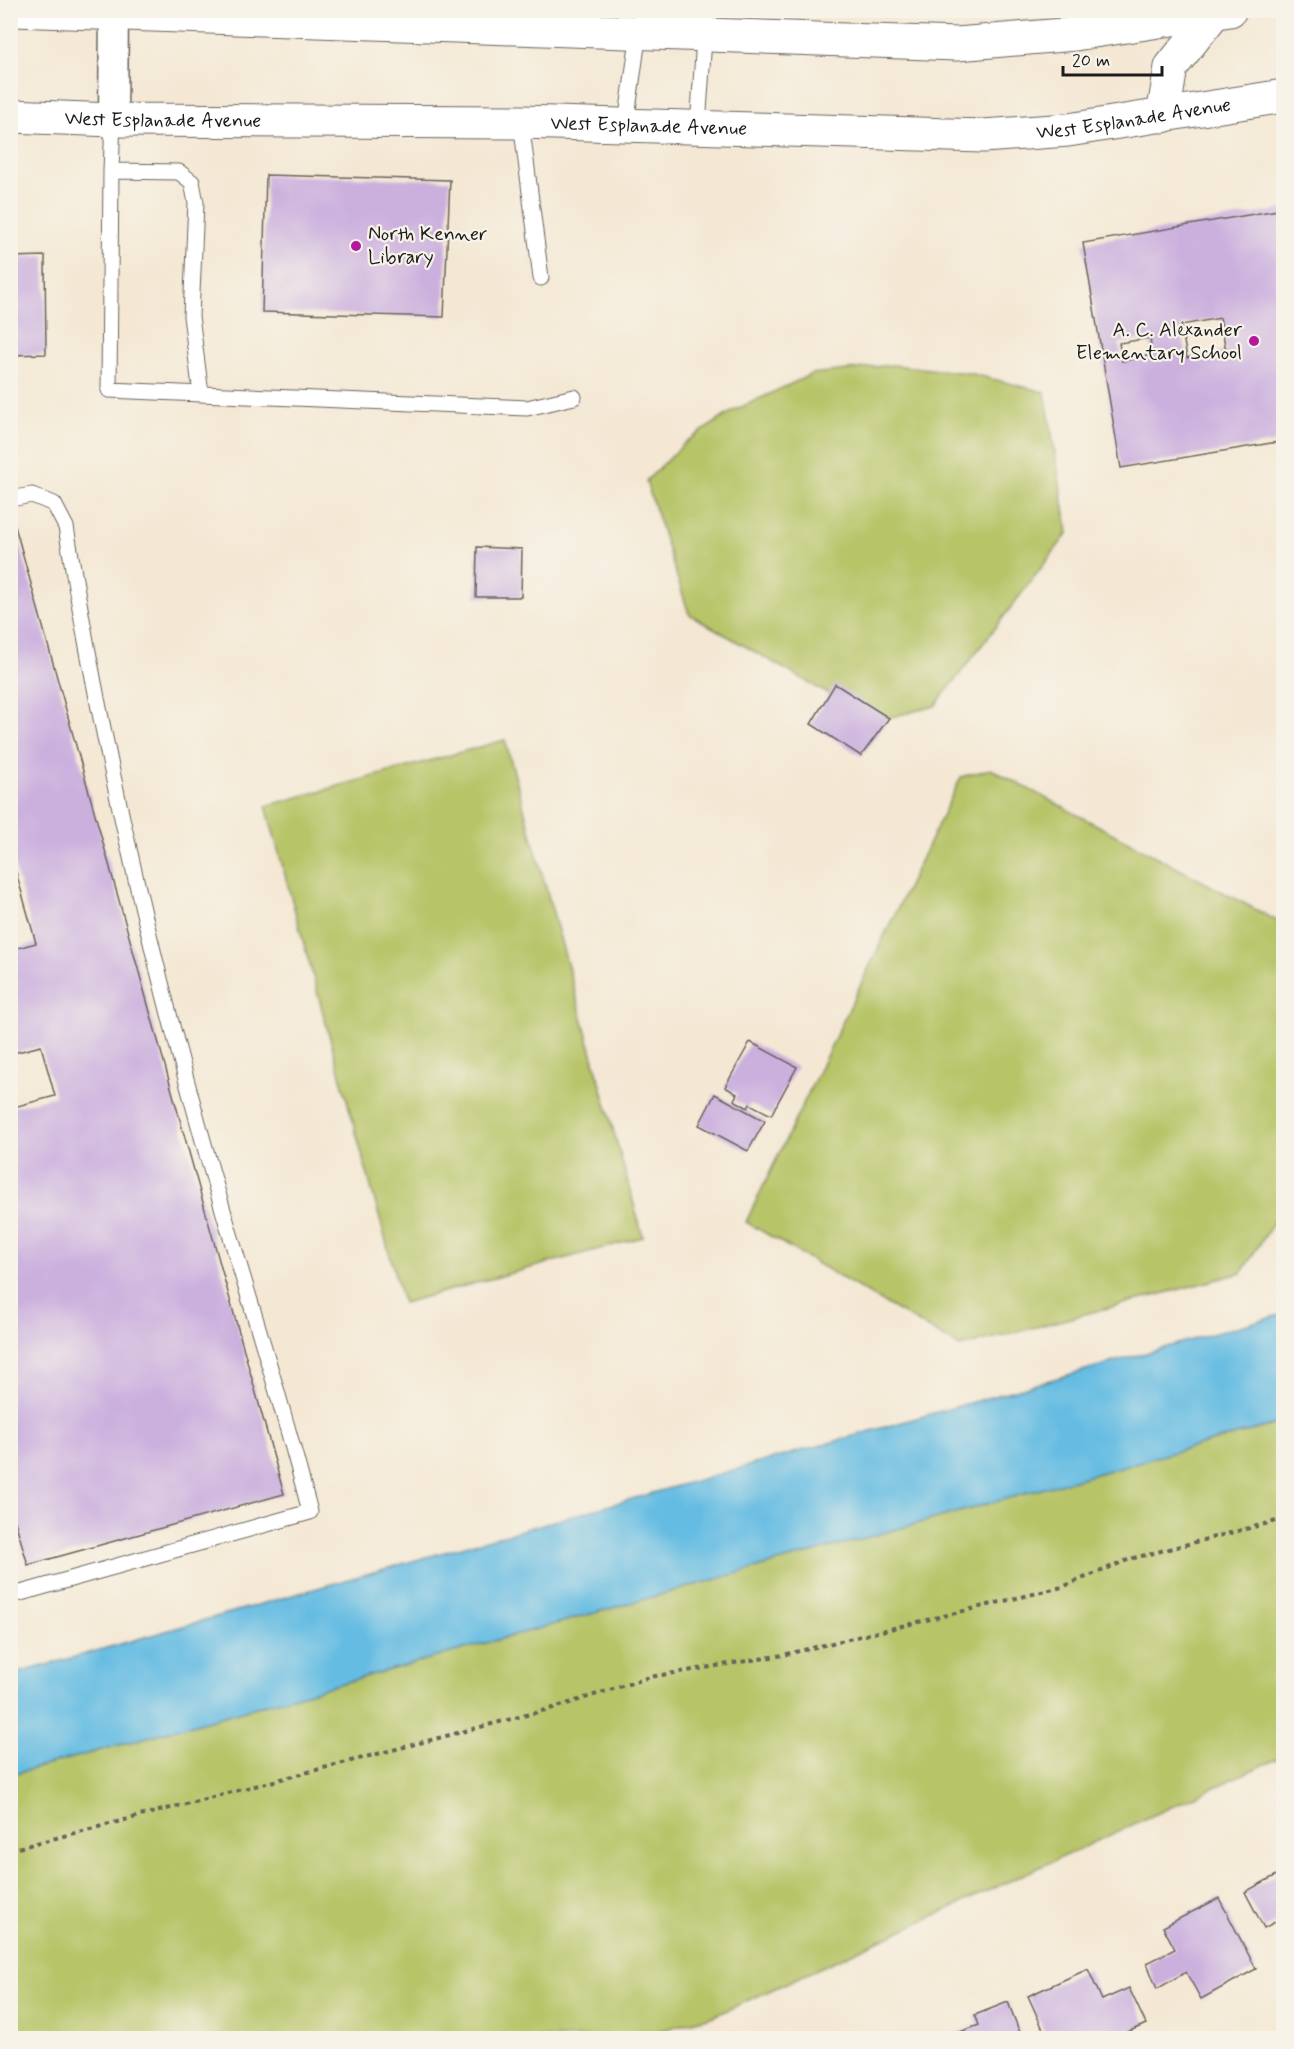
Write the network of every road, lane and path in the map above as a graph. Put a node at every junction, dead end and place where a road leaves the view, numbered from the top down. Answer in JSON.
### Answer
{"nodes":[{"id":1,"x":14,"y":10,"type":"edge"},
{"id":2,"x":1222,"y":12,"type":"edge"},
{"id":3,"x":114,"y":13,"type":"edge"},
{"id":4,"x":641,"y":21,"type":"edge"},
{"id":5,"x":706,"y":22,"type":"edge"},
{"id":6,"x":1284,"y":96,"type":"edge"},
{"id":7,"x":10,"y":116,"type":"edge"},
{"id":8,"x":1163,"y":116,"type":"junction"},
{"id":9,"x":113,"y":120,"type":"junction"},
{"id":10,"x":521,"y":122,"type":"junction"},
{"id":11,"x":626,"y":124,"type":"junction"},
{"id":12,"x":698,"y":126,"type":"junction"},
{"id":13,"x":111,"y":171,"type":"junction"},
{"id":14,"x":541,"y":278,"type":"dead end"},
{"id":15,"x":201,"y":394,"type":"junction"},
{"id":16,"x":574,"y":397,"type":"dead end"},
{"id":17,"x":10,"y":499,"type":"edge"},
{"id":18,"x":1284,"y":1519,"type":"edge"},
{"id":19,"x":10,"y":1596,"type":"edge"},
{"id":20,"x":10,"y":1850,"type":"edge"}],
"edges":[{"from":1,"to":3,"type":"main road"},
{"from":2,"to":5,"type":"main road"},
{"from":2,"to":8,"type":"main road"},
{"from":3,"to":4,"type":"main road"},
{"from":3,"to":9,"type":"street"},
{"from":4,"to":5,"type":"main road"},
{"from":4,"to":11,"type":"lane"},
{"from":5,"to":12,"type":"lane"},
{"from":6,"to":8,"type":"main road","name":"West Esplanade Avenue"},
{"from":7,"to":9,"type":"main road","name":"West Esplanade Avenue"},
{"from":8,"to":12,"type":"main road","name":"West Esplanade Avenue"},
{"from":9,"to":10,"type":"main road","name":"West Esplanade Avenue"},
{"from":9,"to":13,"type":"lane"},
{"from":10,"to":11,"type":"main road","name":"West Esplanade Avenue"},
{"from":10,"to":14,"type":"lane"},
{"from":11,"to":12,"type":"main road","name":"West Esplanade Avenue"},
{"from":13,"to":15,"type":"lane"},
{"from":13,"to":15,"type":"lane"},
{"from":15,"to":16,"type":"lane"},
{"from":17,"to":19,"type":"lane"},
{"from":18,"to":20,"type":"path"}]}
